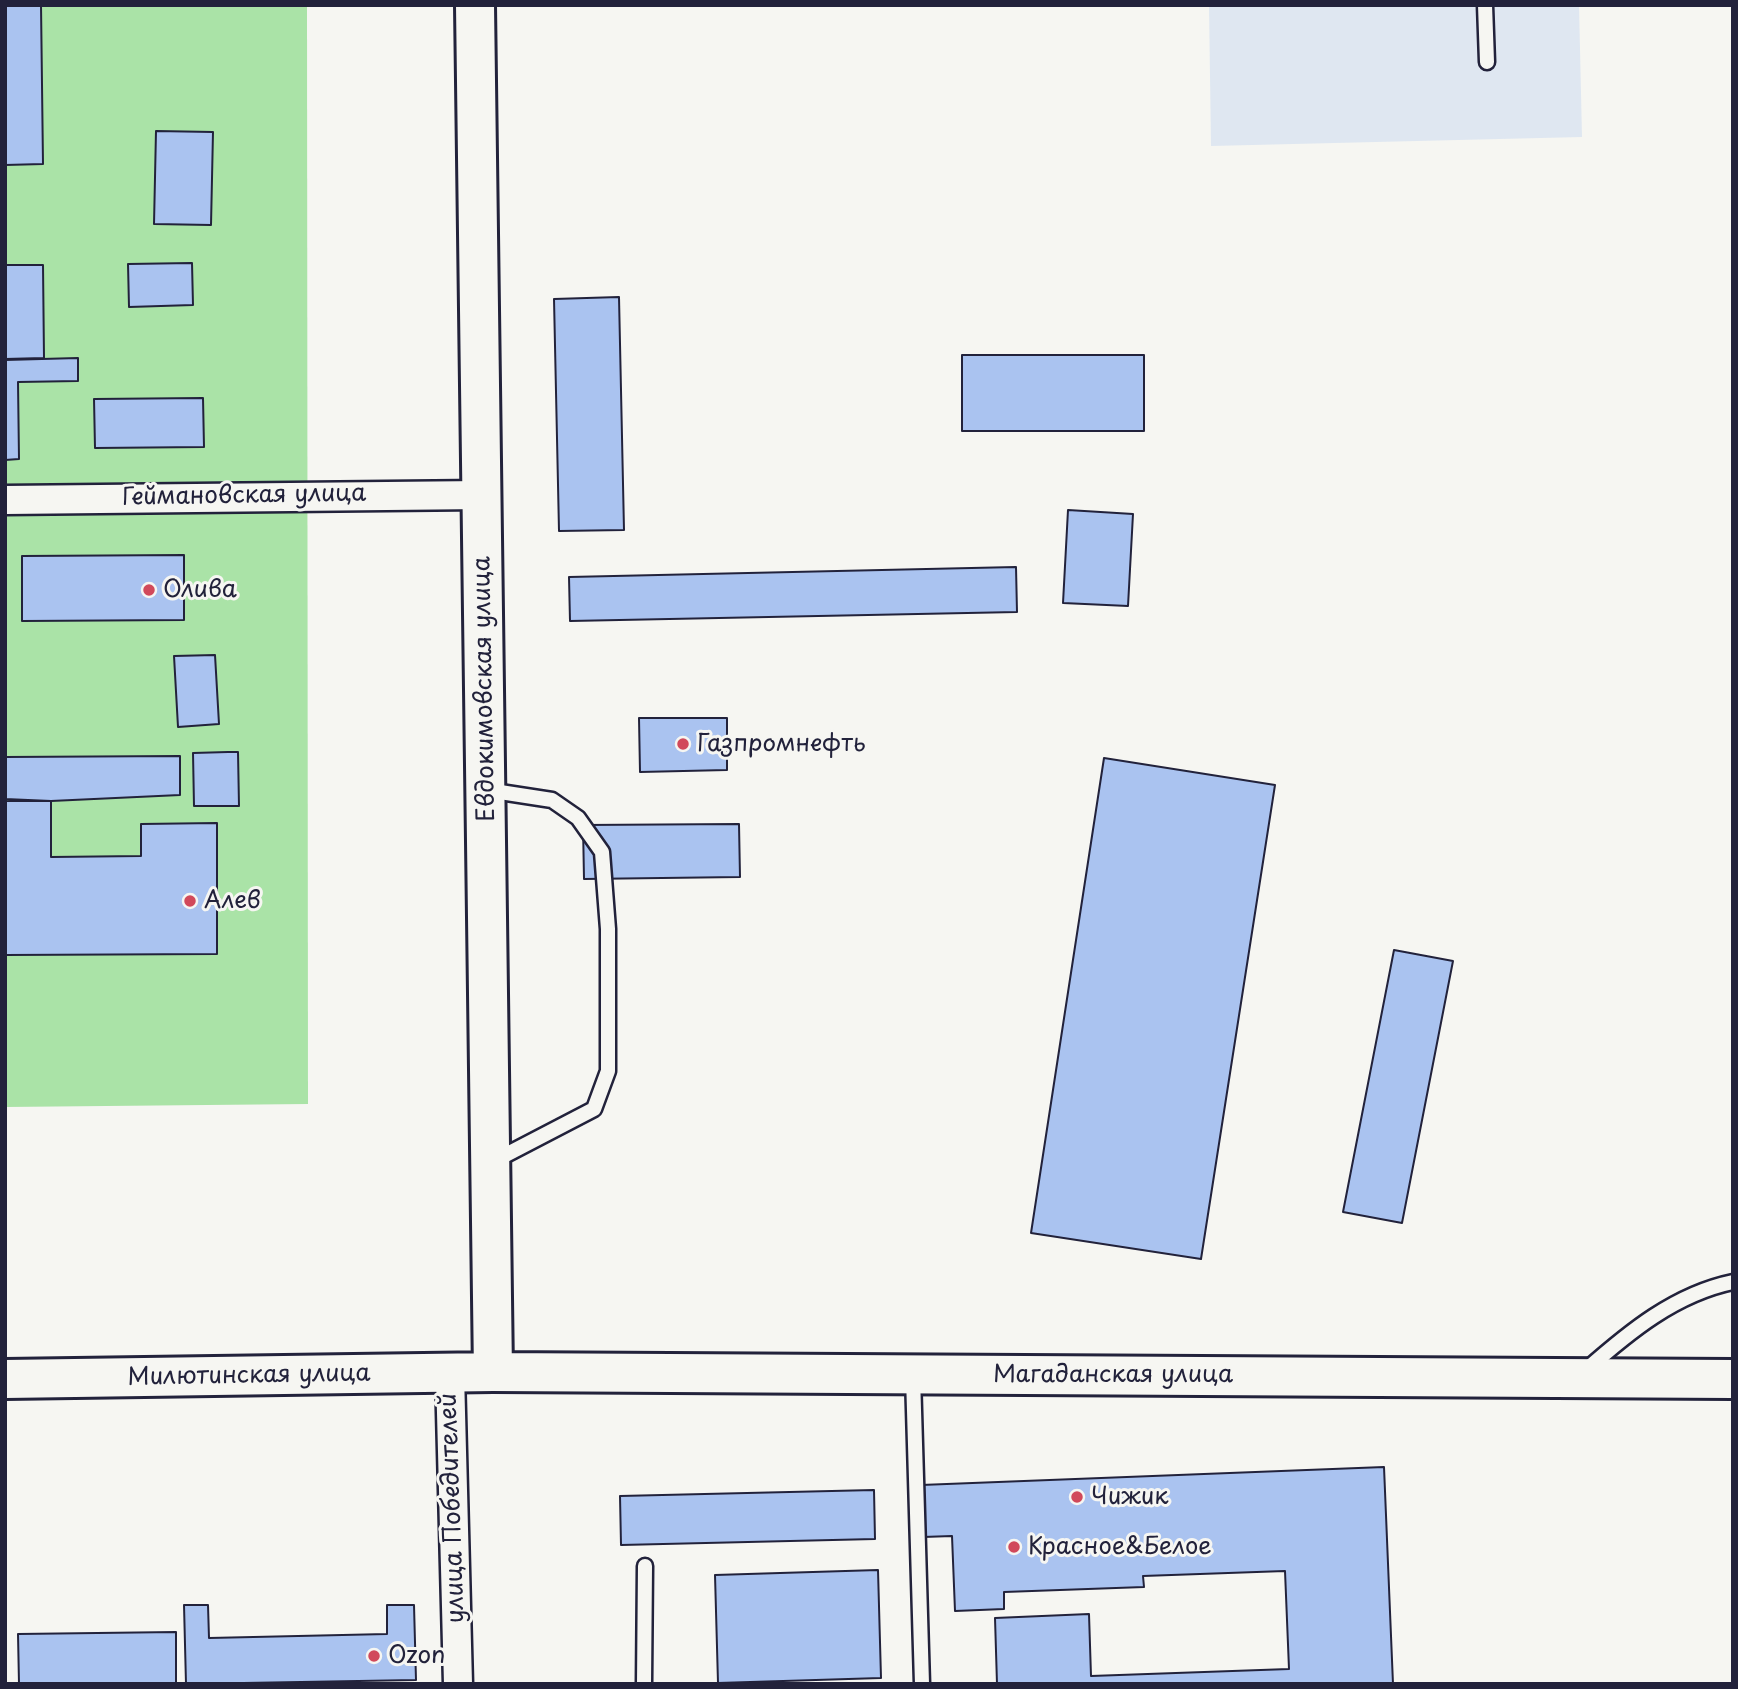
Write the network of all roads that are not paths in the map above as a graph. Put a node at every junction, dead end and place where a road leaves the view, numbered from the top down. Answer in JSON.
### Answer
{"nodes":[{"id":1,"x":475,"y":5,"type":"edge"},
{"id":2,"x":1485,"y":5,"type":"edge"},
{"id":3,"x":1487,"y":62,"type":"dead end"},
{"id":4,"x":482,"y":495,"type":"junction"},
{"id":5,"x":5,"y":500,"type":"edge"},
{"id":6,"x":485,"y":790,"type":"junction"},
{"id":7,"x":493,"y":1161,"type":"junction"},
{"id":8,"x":1733,"y":1282,"type":"edge"},
{"id":9,"x":493,"y":1372,"type":"junction"},
{"id":10,"x":450,"y":1374,"type":"junction"},
{"id":11,"x":913,"y":1374,"type":"junction"},
{"id":12,"x":1577,"y":1378,"type":"junction"},
{"id":13,"x":5,"y":1379,"type":"edge"},
{"id":14,"x":1733,"y":1379,"type":"edge"},
{"id":15,"x":645,"y":1566,"type":"dead end"},
{"id":16,"x":457,"y":1684,"type":"edge"},
{"id":17,"x":643,"y":1684,"type":"edge"},
{"id":18,"x":922,"y":1684,"type":"edge"}],
"edges":[{"from":1,"to":4,"type":"main road","name":"Евдокимовская улица"},
{"from":2,"to":3,"type":"lane"},
{"from":4,"to":5,"type":"street","name":"Геймановская улица"},
{"from":4,"to":6,"type":"main road","name":"Евдокимовская улица"},
{"from":6,"to":7,"type":"main road","name":"Евдокимовская улица"},
{"from":6,"to":7,"type":"lane"},
{"from":7,"to":9,"type":"main road","name":"Евдокимовская улица"},
{"from":8,"to":12,"type":"lane"},
{"from":9,"to":10,"type":"main road","name":"Милютинская улица"},
{"from":9,"to":11,"type":"main road","name":"Магаданская улица"},
{"from":10,"to":13,"type":"main road","name":"Милютинская улица"},
{"from":10,"to":16,"type":"street","name":"улица Победителей"},
{"from":11,"to":12,"type":"main road","name":"Магаданская улица"},
{"from":11,"to":18,"type":"lane"},
{"from":12,"to":14,"type":"main road","name":"Магаданская улица"},
{"from":15,"to":17,"type":"lane"}]}
